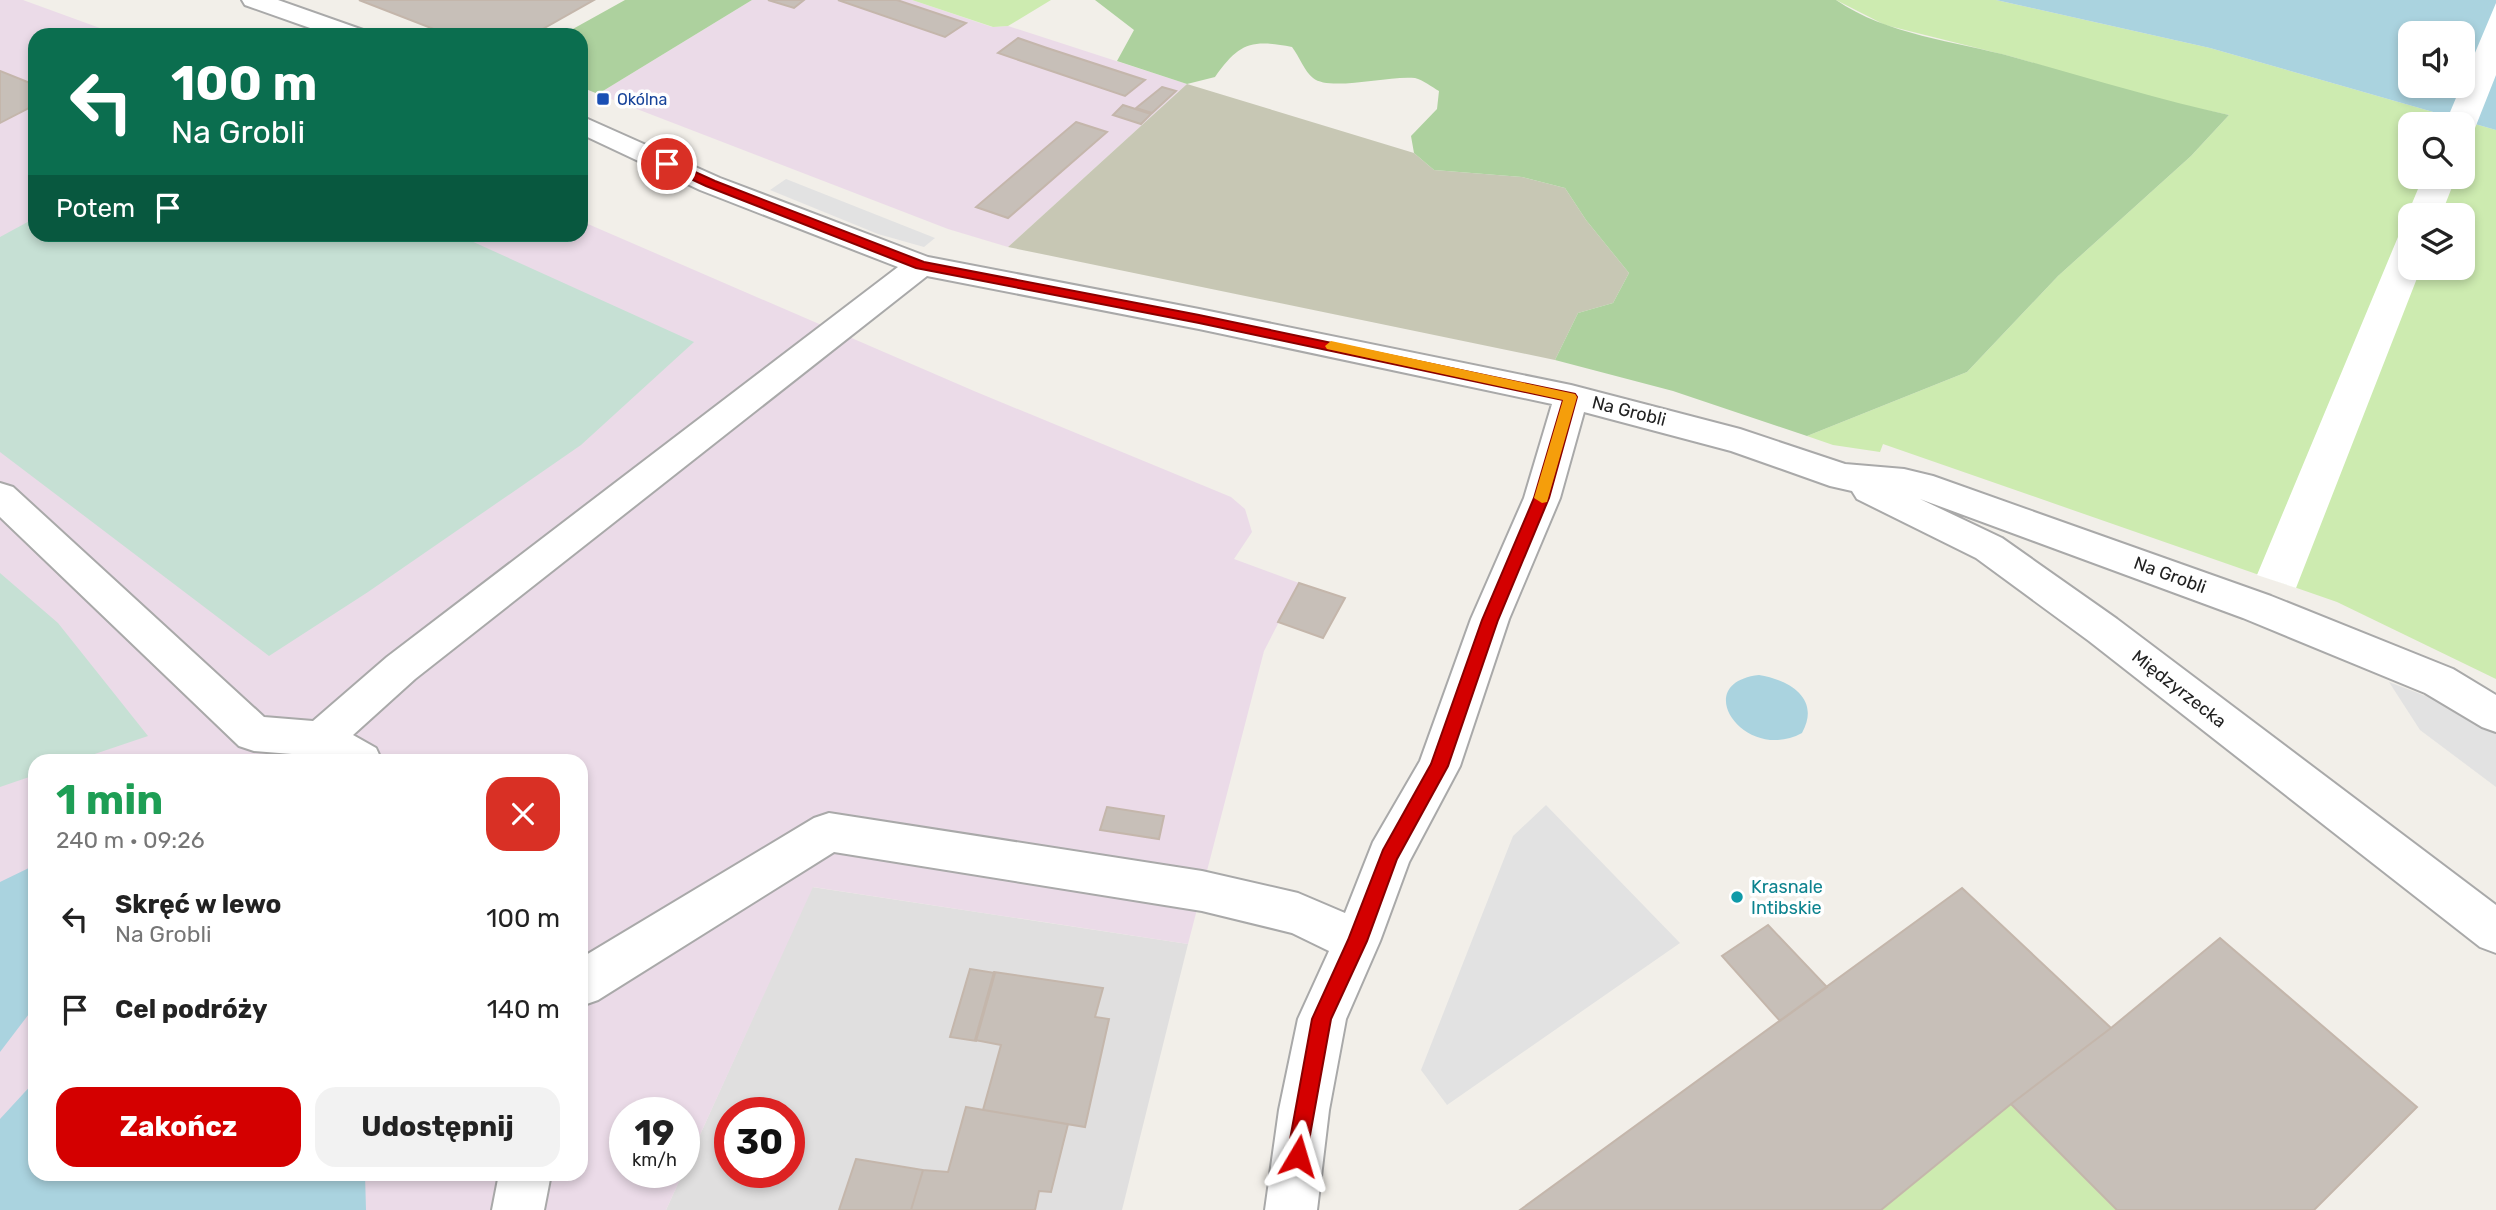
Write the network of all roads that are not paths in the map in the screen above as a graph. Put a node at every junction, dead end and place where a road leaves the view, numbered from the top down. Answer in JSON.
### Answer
{"nodes":[{"id":1,"x":254,"y":0,"type":"edge"},
{"id":2,"x":316,"y":22,"type":"junction"},
{"id":3,"x":304,"y":28,"type":"edge"},
{"id":4,"x":334,"y":28,"type":"edge"},
{"id":5,"x":588,"y":127,"type":"edge"},
{"id":6,"x":921,"y":265,"type":"junction"},
{"id":7,"x":1570,"y":397,"type":"junction"},
{"id":8,"x":1843,"y":477,"type":"junction"},
{"id":9,"x":0,"y":496,"type":"edge"},
{"id":10,"x":2496,"y":715,"type":"edge"},
{"id":11,"x":322,"y":738,"type":"junction"},
{"id":12,"x":349,"y":754,"type":"edge"},
{"id":13,"x":2496,"y":932,"type":"edge"},
{"id":14,"x":1357,"y":941,"type":"junction"},
{"id":15,"x":588,"y":980,"type":"edge"},
{"id":16,"x":524,"y":1181,"type":"edge"},
{"id":17,"x":519,"y":1210,"type":"edge"},
{"id":18,"x":1291,"y":1210,"type":"edge"}],
"edges":[{"from":1,"to":2,"type":"street"},
{"from":2,"to":3,"type":"street"},
{"from":2,"to":4,"type":"street"},
{"from":5,"to":6,"type":"street","name":"Na Grobli"},
{"from":6,"to":7,"type":"street","name":"Na Grobli"},
{"from":6,"to":11,"type":"street"},
{"from":7,"to":8,"type":"street","name":"Na Grobli"},
{"from":7,"to":14,"type":"street"},
{"from":8,"to":10,"type":"street","name":"Na Grobli"},
{"from":8,"to":13,"type":"street","name":"Międzyrzecka"},
{"from":9,"to":11,"type":"street"},
{"from":11,"to":12,"type":"street"},
{"from":14,"to":15,"type":"street"},
{"from":14,"to":18,"type":"street"},
{"from":16,"to":17,"type":"street"}]}
